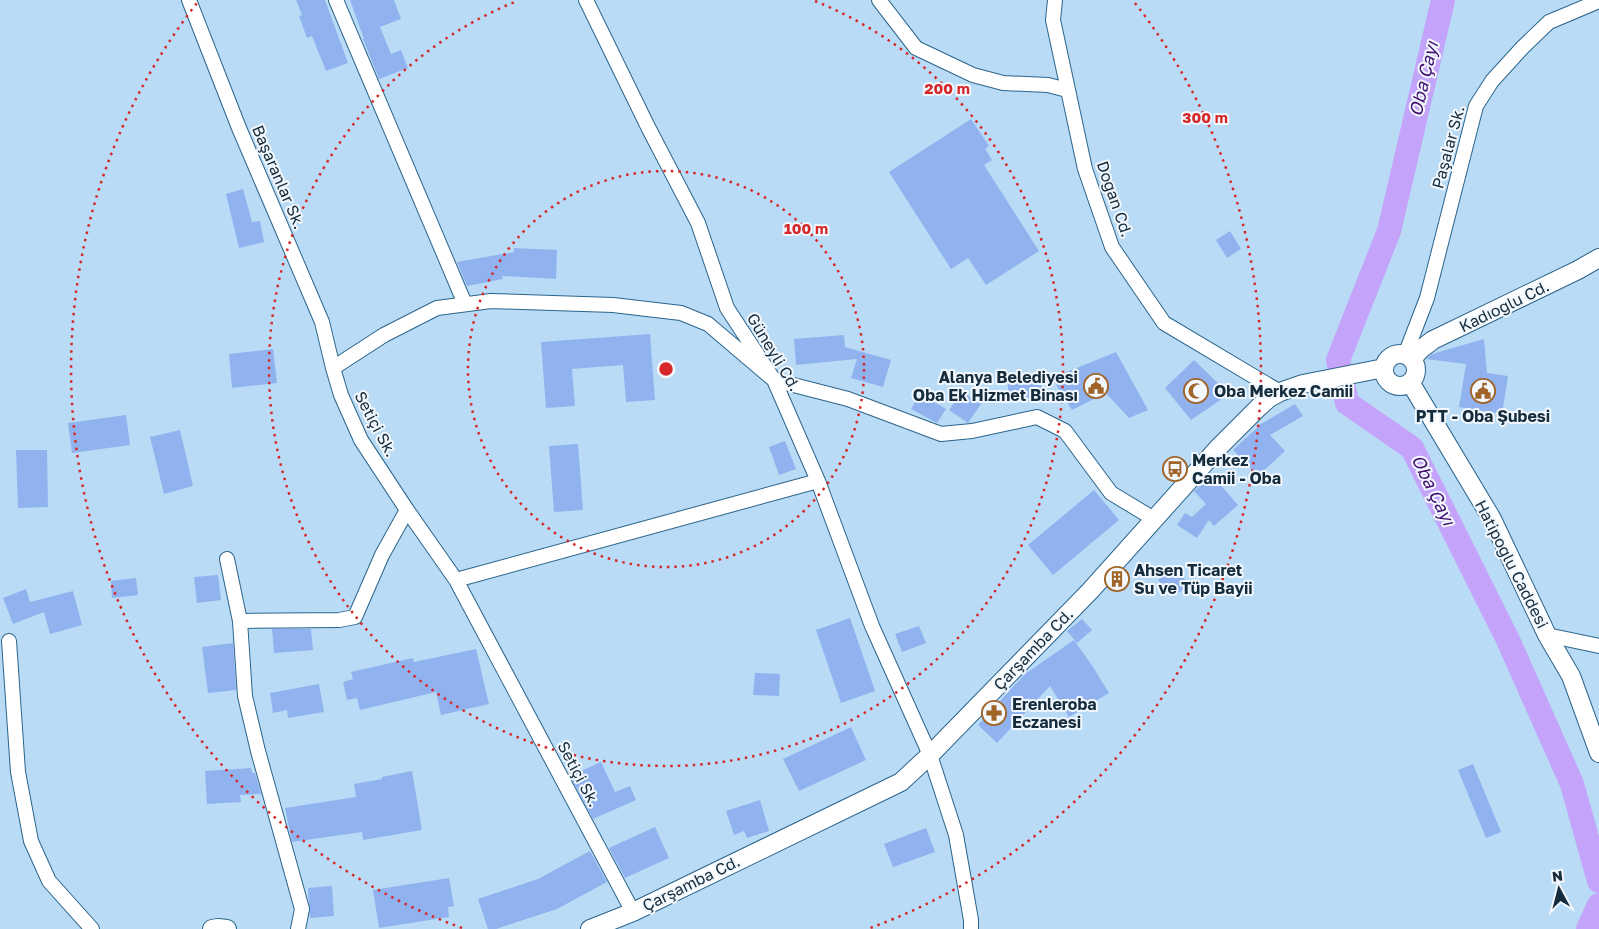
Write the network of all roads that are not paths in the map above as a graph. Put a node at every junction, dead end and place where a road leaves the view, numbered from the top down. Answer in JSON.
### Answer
{"nodes":[{"id":1,"x":189,"y":0,"type":"edge"},
{"id":2,"x":336,"y":0,"type":"edge"},
{"id":3,"x":586,"y":0,"type":"edge"},
{"id":4,"x":879,"y":0,"type":"edge"},
{"id":5,"x":1055,"y":0,"type":"edge"},
{"id":6,"x":1599,"y":1,"type":"edge"},
{"id":7,"x":1067,"y":90,"type":"junction"},
{"id":8,"x":1599,"y":258,"type":"edge"},
{"id":9,"x":465,"y":304,"type":"junction"},
{"id":10,"x":727,"y":308,"type":"junction"},
{"id":11,"x":708,"y":324,"type":"junction"},
{"id":12,"x":1409,"y":357,"type":"junction"},
{"id":13,"x":333,"y":368,"type":"junction"},
{"id":14,"x":1384,"y":368,"type":"junction"},
{"id":15,"x":774,"y":380,"type":"junction"},
{"id":16,"x":1410,"y":382,"type":"junction"},
{"id":17,"x":1280,"y":392,"type":"junction"},
{"id":18,"x":818,"y":481,"type":"junction"},
{"id":19,"x":407,"y":510,"type":"junction"},
{"id":20,"x":1154,"y":520,"type":"junction"},
{"id":21,"x":226,"y":559,"type":"dead end"},
{"id":22,"x":456,"y":580,"type":"junction"},
{"id":23,"x":240,"y":621,"type":"junction"},
{"id":24,"x":1547,"y":635,"type":"junction"},
{"id":25,"x":9,"y":641,"type":"dead end"},
{"id":26,"x":1599,"y":646,"type":"edge"},
{"id":27,"x":1599,"y":753,"type":"edge"},
{"id":28,"x":930,"y":755,"type":"junction"},
{"id":29,"x":633,"y":912,"type":"junction"},
{"id":30,"x":92,"y":929,"type":"edge"},
{"id":31,"x":212,"y":929,"type":"edge"},
{"id":32,"x":227,"y":929,"type":"edge"},
{"id":33,"x":298,"y":929,"type":"edge"},
{"id":34,"x":590,"y":929,"type":"edge"},
{"id":35,"x":971,"y":929,"type":"edge"}],
"edges":[{"from":1,"to":13,"type":"street","name":"Başaranlar Sk."},
{"from":2,"to":9,"type":"street"},
{"from":3,"to":10,"type":"street","name":"Güneyli Cd."},
{"from":4,"to":7,"type":"street"},
{"from":5,"to":7,"type":"street","name":"Doğan Cd."},
{"from":6,"to":12,"type":"street","name":"Paşalar Sk."},
{"from":7,"to":17,"type":"street","name":"Doğan Cd."},
{"from":8,"to":12,"type":"street","name":"Kadıoğlu Cd."},
{"from":9,"to":11,"type":"street"},
{"from":9,"to":13,"type":"street"},
{"from":10,"to":11,"type":"street"},
{"from":10,"to":15,"type":"street","name":"Güneyli Cd."},
{"from":11,"to":15,"type":"street"},
{"from":12,"to":14,"type":"street"},
{"from":12,"to":16,"type":"street"},
{"from":13,"to":19,"type":"street","name":"Setiçi Sk."},
{"from":14,"to":16,"type":"street"},
{"from":14,"to":17,"type":"street","name":"Çarşamba Cd."},
{"from":15,"to":18,"type":"street","name":"Güneyli Cd."},
{"from":15,"to":20,"type":"street"},
{"from":16,"to":24,"type":"street","name":"Hatipoğlu Caddesi"},
{"from":17,"to":20,"type":"street","name":"Çarşamba Cd."},
{"from":18,"to":22,"type":"street"},
{"from":18,"to":28,"type":"street","name":"Güneyli Cd."},
{"from":19,"to":22,"type":"street","name":"Setiçi Sk."},
{"from":19,"to":23,"type":"street"},
{"from":20,"to":28,"type":"street","name":"Çarşamba Cd."},
{"from":21,"to":23,"type":"street"},
{"from":22,"to":29,"type":"street","name":"Setiçi Sk."},
{"from":23,"to":33,"type":"street"},
{"from":24,"to":26,"type":"street"},
{"from":24,"to":27,"type":"street","name":"Hatipoğlu Caddesi"},
{"from":25,"to":30,"type":"street"},
{"from":28,"to":29,"type":"street","name":"Çarşamba Cd."},
{"from":28,"to":35,"type":"street","name":"Güneyli Cd."},
{"from":29,"to":34,"type":"street","name":"Çarşamba Cd."},
{"from":31,"to":32,"type":"street"}]}
